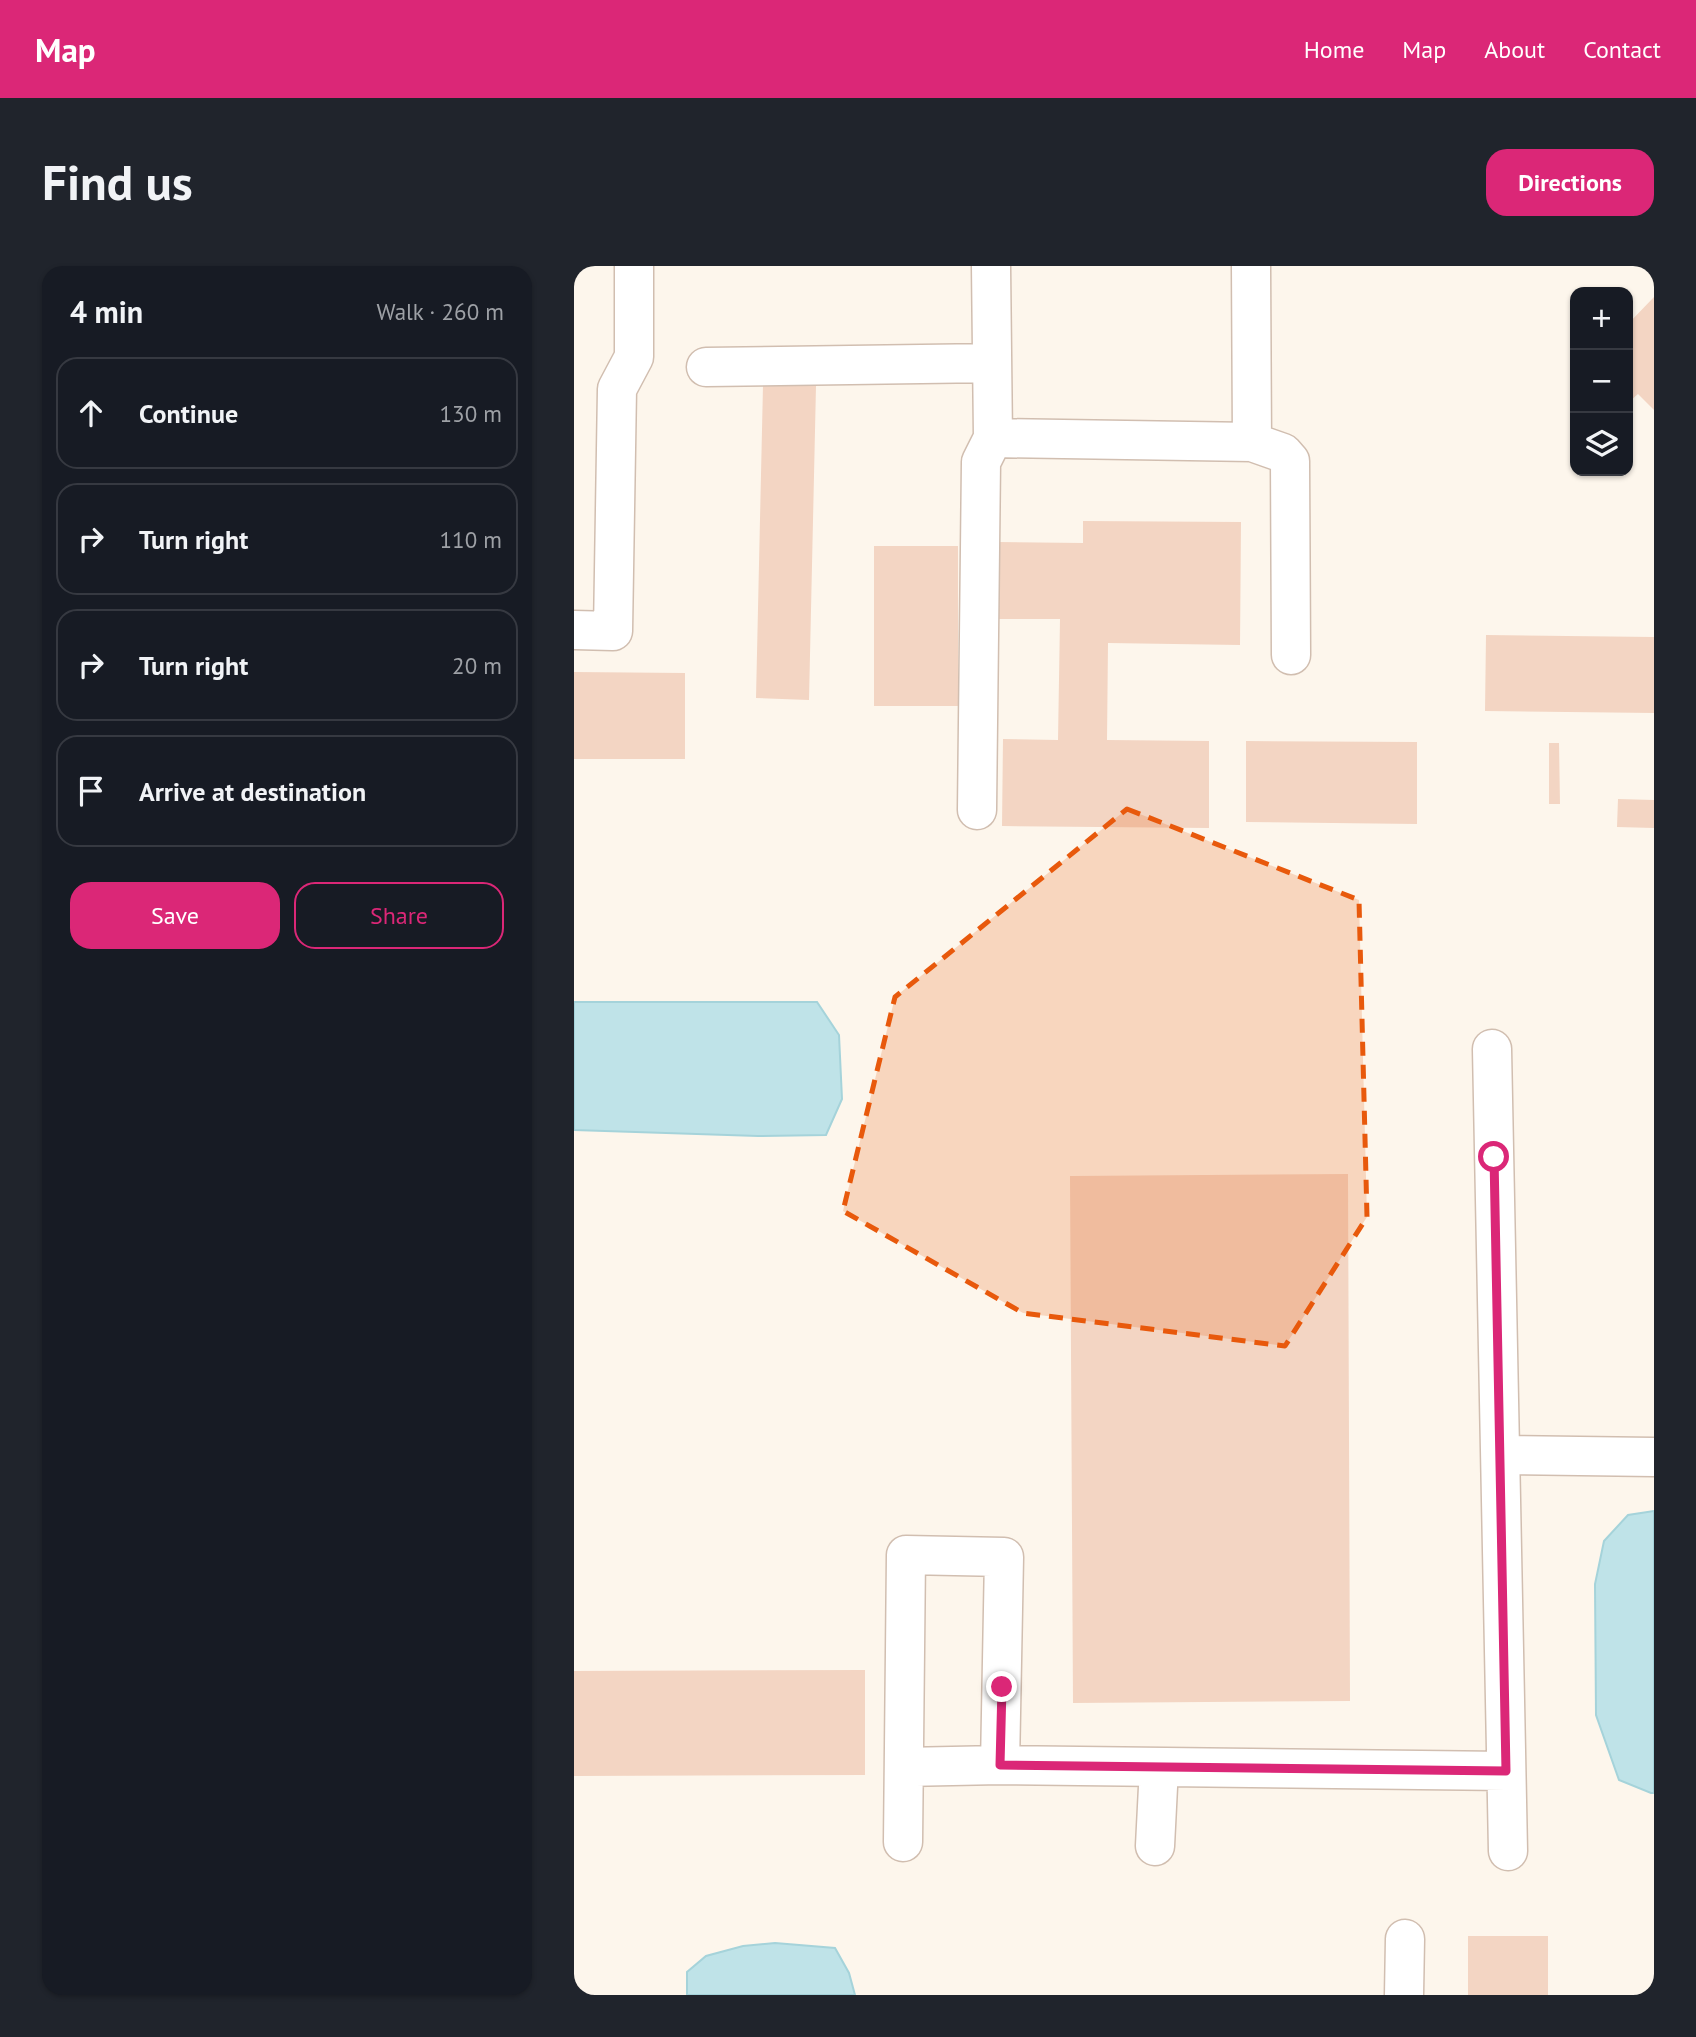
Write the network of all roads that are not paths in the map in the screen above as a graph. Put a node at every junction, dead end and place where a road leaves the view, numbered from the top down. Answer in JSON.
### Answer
{"nodes":[{"id":1,"x":634,"y":266,"type":"edge"},
{"id":2,"x":991,"y":266,"type":"edge"},
{"id":3,"x":1251,"y":266,"type":"edge"},
{"id":4,"x":992,"y":363,"type":"junction"},
{"id":5,"x":706,"y":367,"type":"dead end"},
{"id":6,"x":993,"y":438,"type":"junction"},
{"id":7,"x":1252,"y":442,"type":"junction"},
{"id":8,"x":574,"y":630,"type":"edge"},
{"id":9,"x":1291,"y":655,"type":"dead end"},
{"id":10,"x":977,"y":810,"type":"dead end"},
{"id":11,"x":1492,"y":1049,"type":"dead end"},
{"id":12,"x":1501,"y":1455,"type":"junction"},
{"id":13,"x":1654,"y":1457,"type":"edge"},
{"id":14,"x":1000,"y":1765,"type":"junction"},
{"id":15,"x":904,"y":1767,"type":"junction"},
{"id":16,"x":1159,"y":1767,"type":"junction"},
{"id":17,"x":1506,"y":1771,"type":"junction"},
{"id":18,"x":903,"y":1842,"type":"dead end"},
{"id":19,"x":1155,"y":1846,"type":"dead end"},
{"id":20,"x":1508,"y":1852,"type":"dead end"},
{"id":21,"x":1405,"y":1939,"type":"dead end"},
{"id":22,"x":1404,"y":1995,"type":"edge"}],
"edges":[{"from":1,"to":8,"type":"street"},
{"from":2,"to":4,"type":"street"},
{"from":3,"to":7,"type":"street"},
{"from":4,"to":5,"type":"street"},
{"from":4,"to":6,"type":"street"},
{"from":6,"to":7,"type":"street"},
{"from":6,"to":10,"type":"street"},
{"from":7,"to":9,"type":"street"},
{"from":11,"to":12,"type":"street"},
{"from":12,"to":13,"type":"street"},
{"from":12,"to":17,"type":"street"},
{"from":14,"to":15,"type":"street"},
{"from":14,"to":15,"type":"street"},
{"from":14,"to":16,"type":"street"},
{"from":15,"to":18,"type":"street"},
{"from":16,"to":17,"type":"street"},
{"from":16,"to":19,"type":"street"},
{"from":17,"to":20,"type":"street"},
{"from":21,"to":22,"type":"street"}]}
